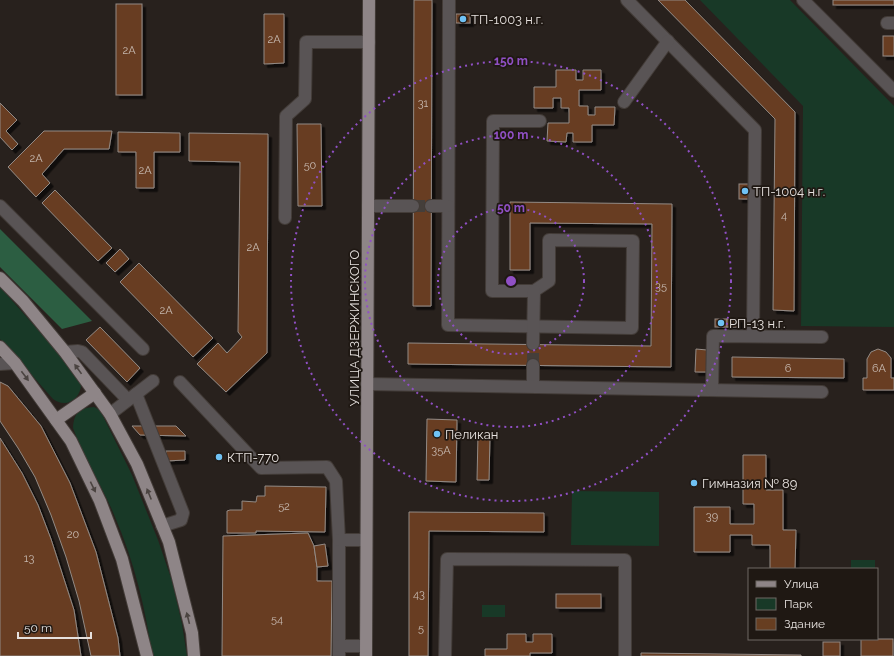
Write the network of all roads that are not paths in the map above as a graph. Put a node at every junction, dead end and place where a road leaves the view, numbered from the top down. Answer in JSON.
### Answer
{"nodes":[{"id":1,"x":369,"y":0,"type":"edge"},
{"id":2,"x":449,"y":0,"type":"edge"},
{"id":3,"x":627,"y":0,"type":"edge"},
{"id":4,"x":803,"y":0,"type":"edge"},
{"id":5,"x":668,"y":41,"type":"junction"},
{"id":6,"x":369,"y":42,"type":"junction"},
{"id":7,"x":894,"y":91,"type":"edge"},
{"id":8,"x":624,"y":102,"type":"dead end"},
{"id":9,"x":540,"y":121,"type":"dead end"},
{"id":10,"x":0,"y":206,"type":"edge"},
{"id":11,"x":368,"y":206,"type":"junction"},
{"id":12,"x":413,"y":206,"type":"tunnel mouth"},
{"id":13,"x":431,"y":206,"type":"tunnel mouth"},
{"id":14,"x":448,"y":206,"type":"junction"},
{"id":15,"x":285,"y":218,"type":"dead end"},
{"id":16,"x":0,"y":278,"type":"edge"},
{"id":17,"x":534,"y":291,"type":"junction"},
{"id":18,"x":533,"y":326,"type":"junction"},
{"id":19,"x":753,"y":336,"type":"junction"},
{"id":20,"x":822,"y":337,"type":"dead end"},
{"id":21,"x":533,"y":344,"type":"tunnel mouth"},
{"id":22,"x":0,"y":347,"type":"edge"},
{"id":23,"x":143,"y":350,"type":"dead end"},
{"id":24,"x":66,"y":352,"type":"junction"},
{"id":25,"x":15,"y":363,"type":"junction"},
{"id":26,"x":0,"y":364,"type":"edge"},
{"id":27,"x":533,"y":365,"type":"tunnel mouth"},
{"id":28,"x":153,"y":381,"type":"dead end"},
{"id":29,"x":180,"y":382,"type":"dead end"},
{"id":30,"x":367,"y":384,"type":"junction"},
{"id":31,"x":533,"y":386,"type":"junction"},
{"id":32,"x":712,"y":390,"type":"junction"},
{"id":33,"x":822,"y":392,"type":"dead end"},
{"id":34,"x":95,"y":393,"type":"junction"},
{"id":35,"x":132,"y":397,"type":"junction"},
{"id":36,"x":110,"y":414,"type":"junction"},
{"id":37,"x":56,"y":420,"type":"junction"},
{"id":38,"x":162,"y":526,"type":"junction"},
{"id":39,"x":339,"y":540,"type":"junction"},
{"id":40,"x":366,"y":540,"type":"junction"},
{"id":41,"x":339,"y":651,"type":"edge"},
{"id":42,"x":366,"y":651,"type":"edge"},
{"id":43,"x":147,"y":656,"type":"edge"},
{"id":44,"x":194,"y":656,"type":"edge"},
{"id":45,"x":446,"y":656,"type":"edge"},
{"id":46,"x":625,"y":656,"type":"edge"}],
"edges":[{"from":1,"to":6,"type":"main road","name":"УЛИЦА ДЗЕРЖИНСКОГО"},
{"from":2,"to":14,"type":"street"},
{"from":3,"to":5,"type":"street"},
{"from":4,"to":7,"type":"street"},
{"from":5,"to":8,"type":"street"},
{"from":5,"to":19,"type":"street"},
{"from":6,"to":11,"type":"main road","name":"УЛИЦА ДЗЕРЖИНСКОГО"},
{"from":6,"to":15,"type":"street"},
{"from":9,"to":17,"type":"street"},
{"from":10,"to":23,"type":"street"},
{"from":11,"to":12,"type":"street"},
{"from":11,"to":30,"type":"main road","name":"УЛИЦА ДЗЕРЖИНСКОГО"},
{"from":13,"to":14,"type":"street"},
{"from":14,"to":18,"type":"street"},
{"from":16,"to":24,"type":"main road"},
{"from":17,"to":18,"type":"street"},
{"from":17,"to":18,"type":"street"},
{"from":18,"to":21,"type":"street"},
{"from":19,"to":20,"type":"street"},
{"from":19,"to":32,"type":"street"},
{"from":22,"to":25,"type":"main road"},
{"from":34,"to":24,"type":"main road","one_way":true},
{"from":24,"to":35,"type":"street"},
{"from":25,"to":26,"type":"street"},
{"from":25,"to":37,"type":"main road","one_way":true},
{"from":27,"to":31,"type":"street"},
{"from":28,"to":35,"type":"street"},
{"from":29,"to":39,"type":"street"},
{"from":30,"to":31,"type":"street"},
{"from":30,"to":40,"type":"main road","name":"УЛИЦА ДЗЕРЖИНСКОГО"},
{"from":31,"to":32,"type":"street"},
{"from":32,"to":33,"type":"street"},
{"from":34,"to":36,"type":"main road"},
{"from":34,"to":37,"type":"main road"},
{"from":35,"to":36,"type":"street"},
{"from":35,"to":38,"type":"street"},
{"from":38,"to":36,"type":"main road","one_way":true},
{"from":37,"to":43,"type":"main road","one_way":true},
{"from":44,"to":38,"type":"main road","one_way":true},
{"from":39,"to":40,"type":"street"},
{"from":39,"to":41,"type":"street"},
{"from":40,"to":42,"type":"main road","name":"УЛИЦА ДЗЕРЖИНСКОГО"},
{"from":41,"to":42,"type":"street"},
{"from":45,"to":46,"type":"street"}]}
